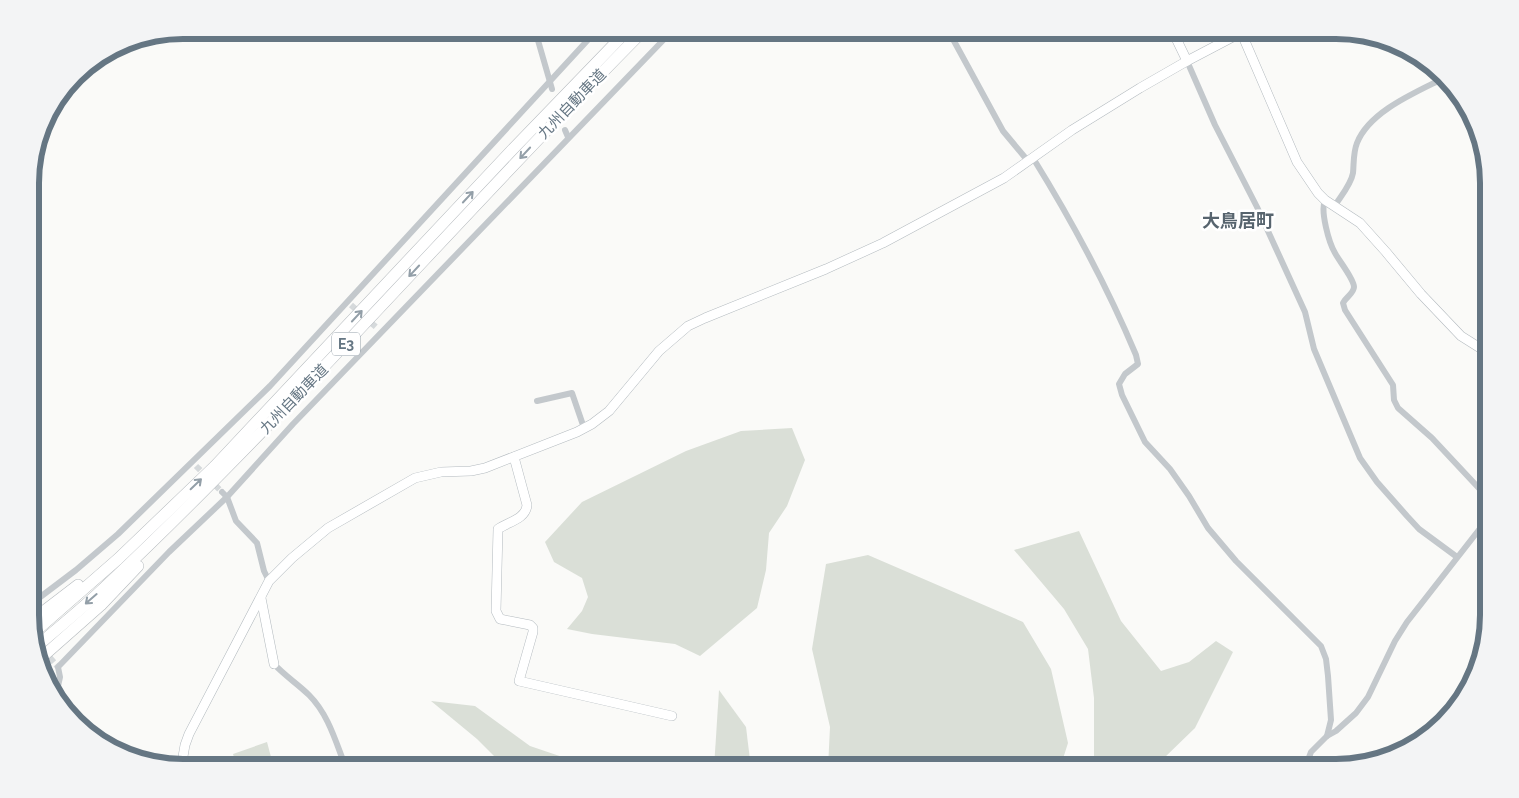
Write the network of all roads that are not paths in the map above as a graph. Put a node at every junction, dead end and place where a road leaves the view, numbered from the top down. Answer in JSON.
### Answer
{"nodes":[{"id":1,"x":538,"y":39,"type":"edge"},
{"id":2,"x":589,"y":39,"type":"edge"},
{"id":3,"x":619,"y":39,"type":"edge"},
{"id":4,"x":635,"y":39,"type":"edge"},
{"id":5,"x":664,"y":39,"type":"edge"},
{"id":6,"x":953,"y":39,"type":"edge"},
{"id":7,"x":1176,"y":39,"type":"edge"},
{"id":8,"x":1229,"y":39,"type":"edge"},
{"id":9,"x":1247,"y":39,"type":"edge"},
{"id":10,"x":1187,"y":61,"type":"junction"},
{"id":11,"x":1437,"y":81,"type":"edge"},
{"id":12,"x":550,"y":82,"type":"junction"},
{"id":13,"x":552,"y":89,"type":"dead end"},
{"id":14,"x":565,"y":130,"type":"dead end"},
{"id":15,"x":568,"y":138,"type":"junction"},
{"id":16,"x":1030,"y":159,"type":"junction"},
{"id":17,"x":1325,"y":200,"type":"junction"},
{"id":18,"x":1334,"y":207,"type":"junction"},
{"id":19,"x":1480,"y":348,"type":"edge"},
{"id":20,"x":537,"y":401,"type":"dead end"},
{"id":21,"x":584,"y":428,"type":"junction"},
{"id":22,"x":514,"y":457,"type":"junction"},
{"id":23,"x":237,"y":458,"type":"junction"},
{"id":24,"x":1480,"y":489,"type":"edge"},
{"id":25,"x":225,"y":494,"type":"junction"},
{"id":26,"x":174,"y":506,"type":"junction"},
{"id":27,"x":1480,"y":528,"type":"edge"},
{"id":28,"x":1457,"y":557,"type":"junction"},
{"id":29,"x":269,"y":581,"type":"junction"},
{"id":30,"x":39,"y":598,"type":"edge"},
{"id":31,"x":260,"y":598,"type":"junction"},
{"id":32,"x":39,"y":614,"type":"edge"},
{"id":33,"x":40,"y":628,"type":"edge"},
{"id":34,"x":42,"y":642,"type":"edge"},
{"id":35,"x":45,"y":654,"type":"edge"},
{"id":36,"x":274,"y":664,"type":"joint"},
{"id":37,"x":58,"y":687,"type":"edge"},
{"id":38,"x":672,"y":716,"type":"dead end"},
{"id":39,"x":1327,"y":736,"type":"junction"},
{"id":40,"x":183,"y":759,"type":"edge"},
{"id":41,"x":343,"y":759,"type":"edge"},
{"id":42,"x":1308,"y":759,"type":"edge"}],
"edges":[{"from":1,"to":12,"type":"street"},
{"from":2,"to":12,"type":"street"},
{"from":26,"to":3,"type":"highway","name":"九州自動車道","number":"E3","one_way":true},
{"from":4,"to":23,"type":"highway","name":"九州自動車道","number":"E3","one_way":true},
{"from":5,"to":15,"type":"street"},
{"from":6,"to":16,"type":"street"},
{"from":7,"to":10,"type":"street"},
{"from":8,"to":10,"type":"street"},
{"from":9,"to":17,"type":"street"},
{"from":10,"to":16,"type":"street"},
{"from":10,"to":28,"type":"street"},
{"from":11,"to":18,"type":"street"},
{"from":12,"to":13,"type":"street"},
{"from":12,"to":30,"type":"street"},
{"from":14,"to":15,"type":"street"},
{"from":15,"to":25,"type":"street"},
{"from":16,"to":21,"type":"street"},
{"from":16,"to":39,"type":"street"},
{"from":17,"to":18,"type":"street"},
{"from":17,"to":24,"type":"street"},
{"from":18,"to":19,"type":"street"},
{"from":20,"to":21,"type":"street"},
{"from":21,"to":22,"type":"street"},
{"from":22,"to":29,"type":"street"},
{"from":22,"to":38,"type":"street"},
{"from":23,"to":34,"type":"highway","name":"九州自動車道","number":"E3","one_way":true},
{"from":23,"to":35,"type":"highway"},
{"from":25,"to":29,"type":"street"},
{"from":25,"to":37,"type":"street"},
{"from":26,"to":32,"type":"highway"},
{"from":26,"to":33,"type":"highway","name":"九州自動車道","number":"E3"},
{"from":27,"to":28,"type":"street"},
{"from":28,"to":39,"type":"street"},
{"from":29,"to":31,"type":"street"},
{"from":31,"to":36,"type":"street"},
{"from":31,"to":40,"type":"street"},
{"from":36,"to":41,"type":"street"},
{"from":39,"to":42,"type":"street"}]}
